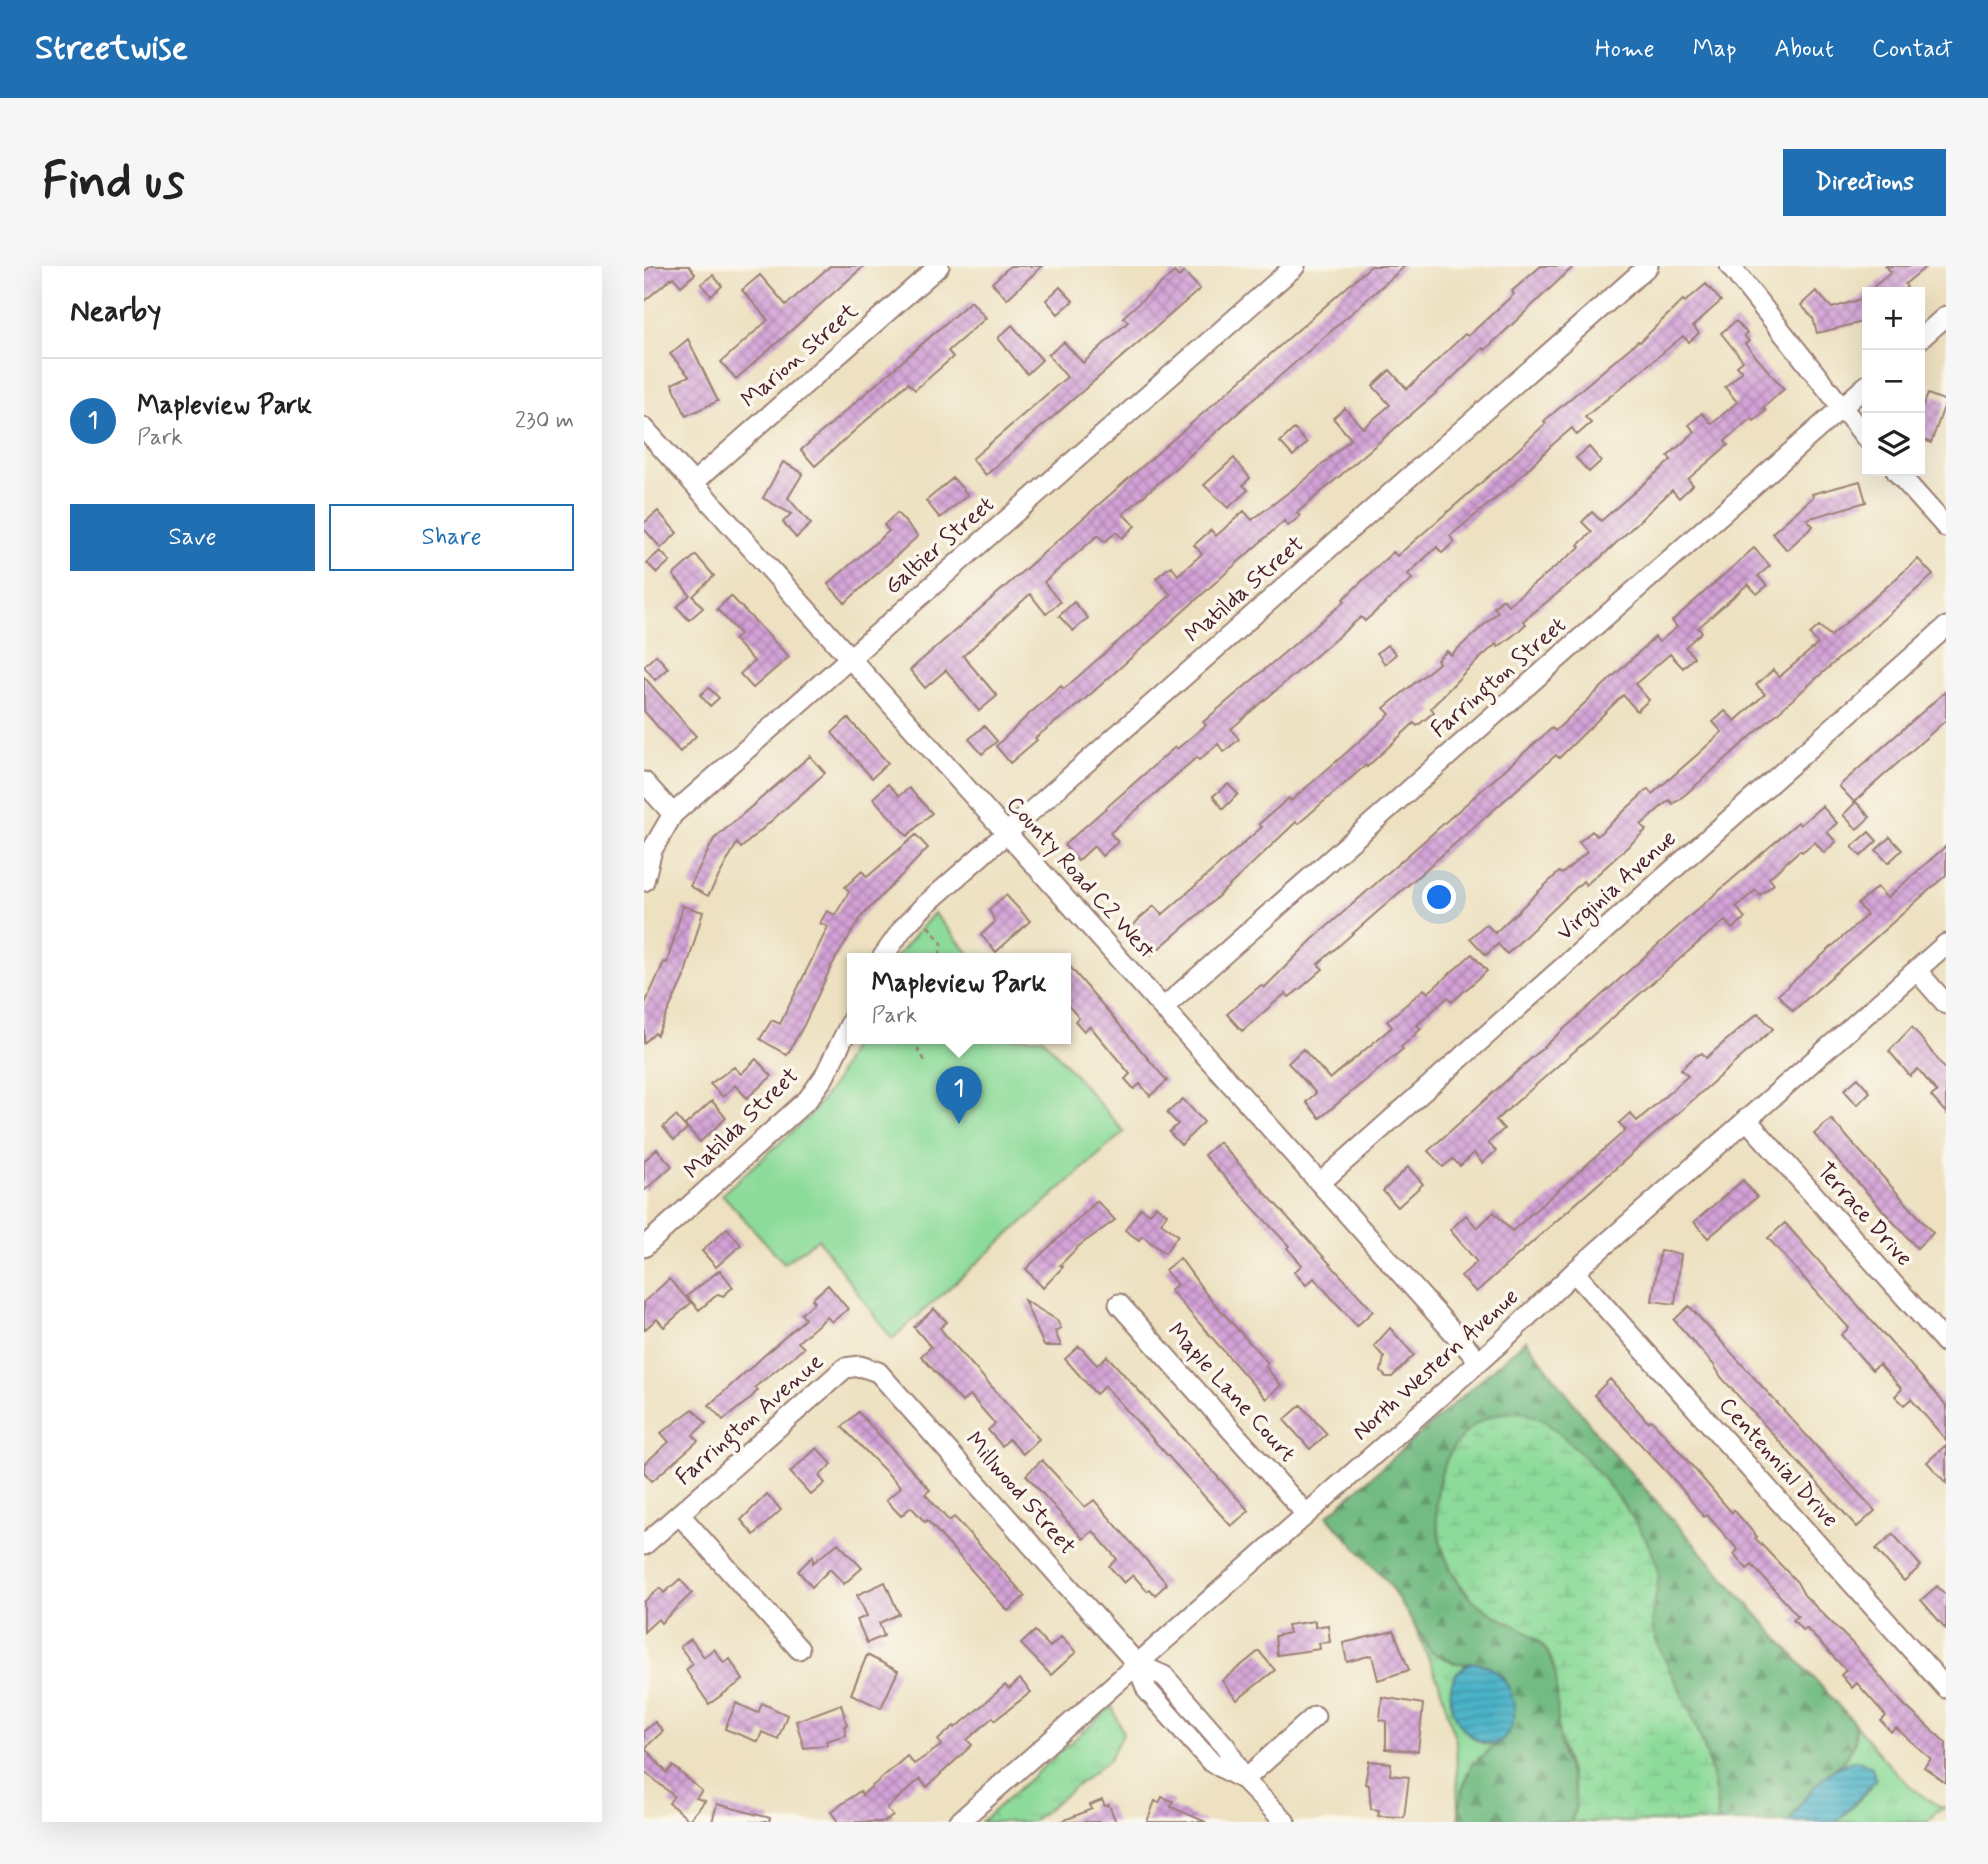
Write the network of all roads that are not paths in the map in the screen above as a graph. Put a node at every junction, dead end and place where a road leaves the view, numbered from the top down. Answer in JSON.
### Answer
{"nodes":[{"id":1,"x":939,"y":266,"type":"edge"},
{"id":2,"x":1295,"y":266,"type":"edge"},
{"id":3,"x":1648,"y":266,"type":"edge"},
{"id":4,"x":1730,"y":266,"type":"edge"},
{"id":5,"x":1946,"y":316,"type":"edge"},
{"id":6,"x":1925,"y":335,"type":"edge"},
{"id":7,"x":1862,"y":389,"type":"edge"},
{"id":8,"x":1840,"y":409,"type":"junction"},
{"id":9,"x":644,"y":428,"type":"edge"},
{"id":10,"x":1862,"y":433,"type":"edge"},
{"id":11,"x":1900,"y":476,"type":"edge"},
{"id":12,"x":693,"y":483,"type":"junction"},
{"id":13,"x":1946,"y":527,"type":"edge"},
{"id":14,"x":1946,"y":627,"type":"edge"},
{"id":15,"x":850,"y":658,"type":"junction"},
{"id":16,"x":644,"y":782,"type":"edge"},
{"id":17,"x":673,"y":814,"type":"junction"},
{"id":18,"x":1006,"y":833,"type":"junction"},
{"id":19,"x":644,"y":881,"type":"edge"},
{"id":20,"x":1946,"y":944,"type":"edge"},
{"id":21,"x":886,"y":953,"type":"edge"},
{"id":22,"x":1917,"y":971,"type":"junction"},
{"id":23,"x":1946,"y":1004,"type":"edge"},
{"id":24,"x":1163,"y":1008,"type":"junction"},
{"id":25,"x":847,"y":1030,"type":"edge"},
{"id":26,"x":1746,"y":1119,"type":"junction"},
{"id":27,"x":1320,"y":1183,"type":"junction"},
{"id":28,"x":644,"y":1247,"type":"edge"},
{"id":29,"x":1574,"y":1272,"type":"junction"},
{"id":30,"x":1119,"y":1304,"type":"dead end"},
{"id":31,"x":1946,"y":1343,"type":"edge"},
{"id":32,"x":1479,"y":1361,"type":"junction"},
{"id":33,"x":860,"y":1366,"type":"joint"},
{"id":34,"x":679,"y":1514,"type":"junction"},
{"id":35,"x":1306,"y":1514,"type":"junction"},
{"id":36,"x":644,"y":1545,"type":"edge"},
{"id":37,"x":799,"y":1649,"type":"dead end"},
{"id":38,"x":1138,"y":1664,"type":"junction"},
{"id":39,"x":1946,"y":1688,"type":"edge"},
{"id":40,"x":1315,"y":1716,"type":"dead end"},
{"id":41,"x":1244,"y":1780,"type":"junction"},
{"id":42,"x":959,"y":1822,"type":"edge"},
{"id":43,"x":1285,"y":1822,"type":"edge"}],
"edges":[{"from":1,"to":12,"type":"street","name":"Marion Street"},
{"from":2,"to":15,"type":"street","name":"Galtier Street"},
{"from":3,"to":18,"type":"street","name":"Matilda Street"},
{"from":4,"to":8,"type":"street"},
{"from":5,"to":6,"type":"street"},
{"from":7,"to":8,"type":"street","name":"Farrington Street"},
{"from":8,"to":10,"type":"street"},
{"from":8,"to":24,"type":"street","name":"Farrington Street"},
{"from":9,"to":12,"type":"street","name":"County Road C2 West"},
{"from":11,"to":13,"type":"street"},
{"from":12,"to":15,"type":"street","name":"County Road C2 West"},
{"from":14,"to":27,"type":"street","name":"Virginia Avenue"},
{"from":15,"to":17,"type":"street","name":"Galtier Street"},
{"from":15,"to":18,"type":"street","name":"County Road C2 West"},
{"from":16,"to":17,"type":"street"},
{"from":17,"to":19,"type":"street","name":"Galtier Street"},
{"from":18,"to":21,"type":"street","name":"Matilda Street"},
{"from":18,"to":24,"type":"street","name":"County Road C2 West"},
{"from":20,"to":22,"type":"street","name":"North Western Avenue"},
{"from":22,"to":23,"type":"street"},
{"from":22,"to":26,"type":"street","name":"North Western Avenue"},
{"from":24,"to":27,"type":"street","name":"County Road C2 West"},
{"from":25,"to":28,"type":"street","name":"Matilda Street"},
{"from":26,"to":29,"type":"street","name":"North Western Avenue"},
{"from":26,"to":31,"type":"street","name":"Terrace Drive"},
{"from":27,"to":32,"type":"street","name":"County Road C2 West"},
{"from":29,"to":32,"type":"street","name":"North Western Avenue"},
{"from":29,"to":39,"type":"street","name":"Centennial Drive"},
{"from":30,"to":35,"type":"street","name":"Maple Lane Court"},
{"from":32,"to":35,"type":"street","name":"North Western Avenue"},
{"from":33,"to":34,"type":"street","name":"Farrington Avenue"},
{"from":33,"to":38,"type":"street","name":"Millwood Street"},
{"from":34,"to":36,"type":"street","name":"Farrington Avenue"},
{"from":34,"to":37,"type":"street"},
{"from":35,"to":38,"type":"street","name":"North Western Avenue"},
{"from":38,"to":41,"type":"street","name":"Millwood Street"},
{"from":38,"to":42,"type":"street","name":"North Western Avenue"},
{"from":40,"to":41,"type":"street"},
{"from":41,"to":43,"type":"street","name":"Millwood Street"}]}
